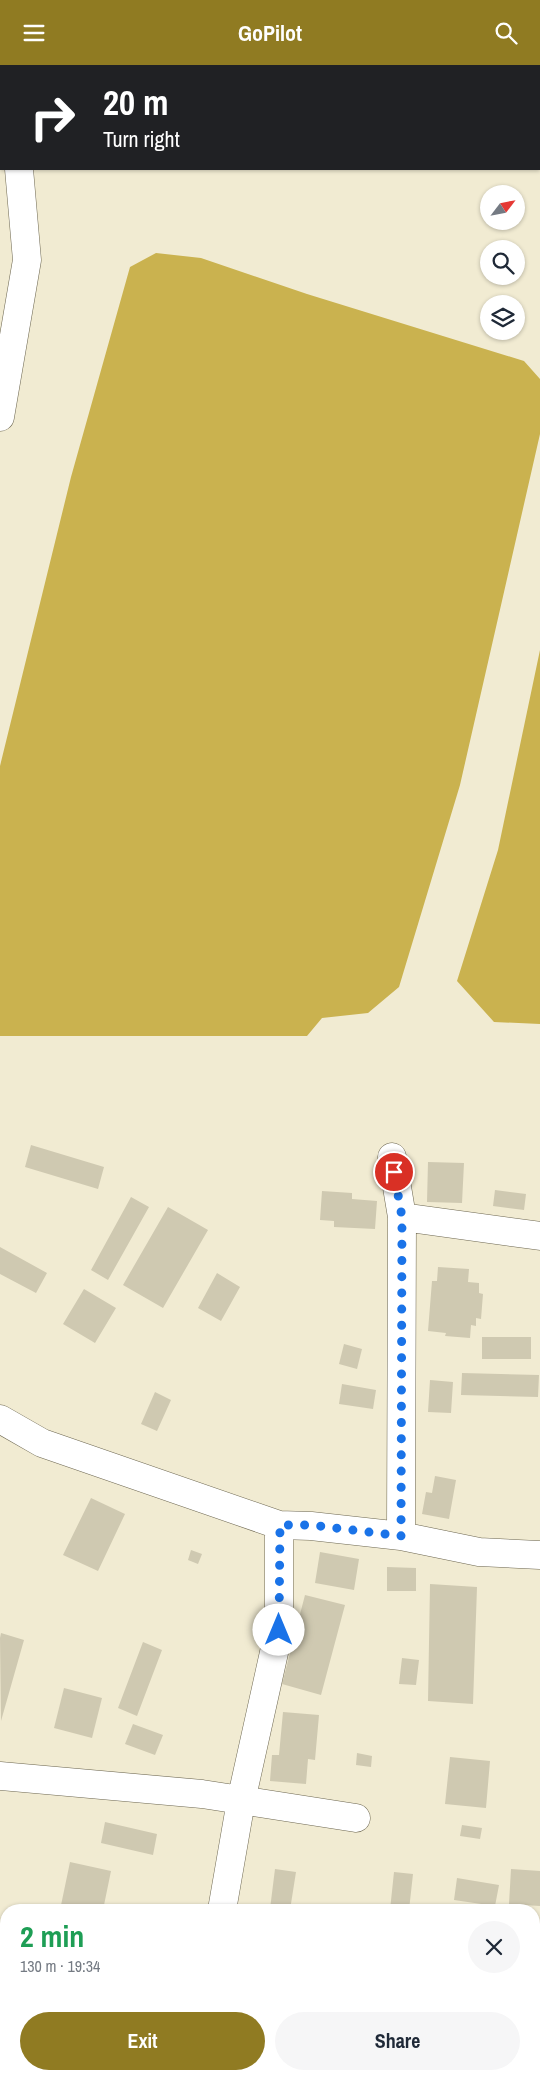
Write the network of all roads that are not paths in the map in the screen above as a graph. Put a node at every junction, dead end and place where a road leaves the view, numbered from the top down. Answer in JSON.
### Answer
{"nodes":[{"id":1,"x":19,"y":170,"type":"edge"},
{"id":2,"x":0,"y":417,"type":"edge"},
{"id":3,"x":392,"y":1157,"type":"dead end"},
{"id":4,"x":402,"y":1217,"type":"junction"},
{"id":5,"x":540,"y":1236,"type":"edge"},
{"id":6,"x":0,"y":1419,"type":"edge"},
{"id":7,"x":280,"y":1525,"type":"junction"},
{"id":8,"x":401,"y":1536,"type":"junction"},
{"id":9,"x":540,"y":1555,"type":"edge"},
{"id":10,"x":0,"y":1776,"type":"edge"},
{"id":11,"x":241,"y":1801,"type":"junction"},
{"id":12,"x":356,"y":1818,"type":"dead end"},
{"id":13,"x":223,"y":1904,"type":"edge"}],
"edges":[{"from":1,"to":2,"type":"street"},
{"from":3,"to":4,"type":"street"},
{"from":4,"to":5,"type":"street"},
{"from":4,"to":8,"type":"street"},
{"from":6,"to":7,"type":"street"},
{"from":7,"to":8,"type":"street"},
{"from":7,"to":11,"type":"street"},
{"from":8,"to":9,"type":"street"},
{"from":10,"to":11,"type":"street"},
{"from":11,"to":12,"type":"street"},
{"from":11,"to":13,"type":"street"}]}
